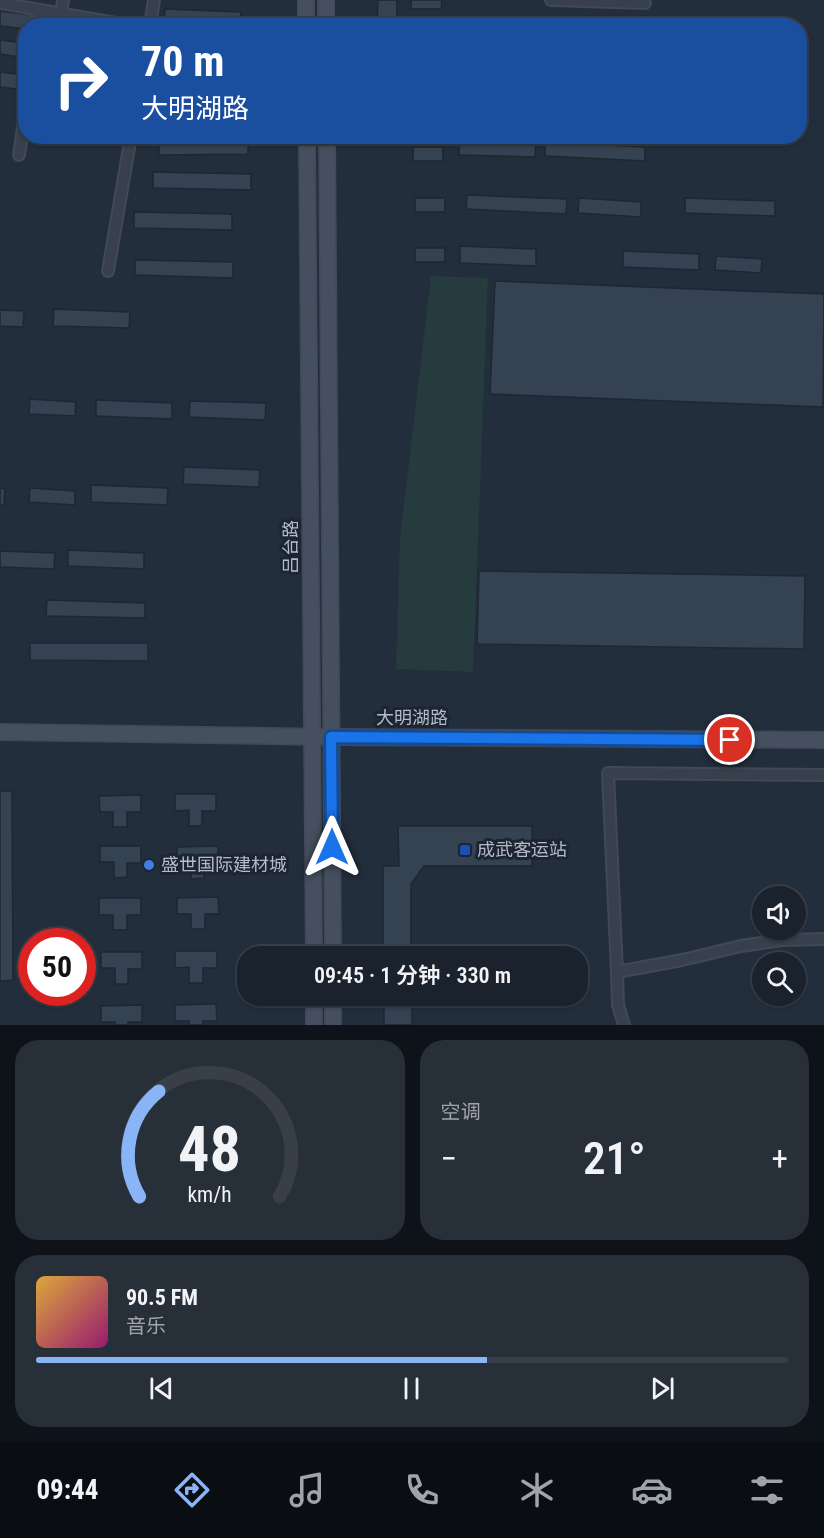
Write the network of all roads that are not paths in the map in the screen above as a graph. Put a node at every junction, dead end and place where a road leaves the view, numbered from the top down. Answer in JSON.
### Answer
{"nodes":[{"id":1,"x":63,"y":0,"type":"edge"},
{"id":2,"x":154,"y":0,"type":"edge"},
{"id":3,"x":306,"y":0,"type":"edge"},
{"id":4,"x":326,"y":0,"type":"edge"},
{"id":5,"x":551,"y":0,"type":"edge"},
{"id":6,"x":0,"y":3,"type":"edge"},
{"id":7,"x":645,"y":3,"type":"dead end"},
{"id":8,"x":39,"y":10,"type":"junction"},
{"id":9,"x":62,"y":14,"type":"junction"},
{"id":10,"x":38,"y":18,"type":"edge"},
{"id":11,"x":86,"y":18,"type":"edge"},
{"id":12,"x":151,"y":18,"type":"edge"},
{"id":13,"x":306,"y":18,"type":"edge"},
{"id":14,"x":326,"y":18,"type":"edge"},
{"id":15,"x":21,"y":144,"type":"edge"},
{"id":16,"x":130,"y":144,"type":"edge"},
{"id":17,"x":307,"y":144,"type":"edge"},
{"id":18,"x":327,"y":144,"type":"edge"},
{"id":19,"x":19,"y":155,"type":"dead end"},
{"id":20,"x":108,"y":271,"type":"dead end"},
{"id":21,"x":0,"y":732,"type":"edge"},
{"id":22,"x":312,"y":736,"type":"junction"},
{"id":23,"x":331,"y":737,"type":"junction"},
{"id":24,"x":824,"y":740,"type":"edge"},
{"id":25,"x":824,"y":775,"type":"edge"},
{"id":26,"x":824,"y":939,"type":"edge"},
{"id":27,"x":314,"y":946,"type":"edge"},
{"id":28,"x":333,"y":946,"type":"edge"},
{"id":29,"x":617,"y":972,"type":"junction"},
{"id":30,"x":314,"y":1006,"type":"edge"},
{"id":31,"x":333,"y":1006,"type":"edge"},
{"id":32,"x":314,"y":1025,"type":"edge"},
{"id":33,"x":333,"y":1025,"type":"edge"},
{"id":34,"x":624,"y":1025,"type":"edge"}],
"edges":[{"from":1,"to":9,"type":"street"},
{"from":2,"to":12,"type":"street"},
{"from":3,"to":13,"type":"main road"},
{"from":4,"to":14,"type":"main road"},
{"from":5,"to":7,"type":"street"},
{"from":6,"to":8,"type":"street"},
{"from":8,"to":9,"type":"street"},
{"from":8,"to":10,"type":"street"},
{"from":9,"to":11,"type":"street"},
{"from":15,"to":19,"type":"street"},
{"from":16,"to":20,"type":"street"},
{"from":17,"to":22,"type":"main road","name":"吕台路"},
{"from":18,"to":23,"type":"main road"},
{"from":21,"to":22,"type":"main road","name":"大明湖路"},
{"from":22,"to":23,"type":"main road","name":"大明湖路"},
{"from":22,"to":27,"type":"main road","name":"吕台路"},
{"from":23,"to":24,"type":"main road","name":"大明湖路"},
{"from":23,"to":28,"type":"main road"},
{"from":25,"to":29,"type":"street"},
{"from":26,"to":29,"type":"street"},
{"from":29,"to":34,"type":"street"},
{"from":30,"to":32,"type":"main road"},
{"from":31,"to":33,"type":"main road"}]}
